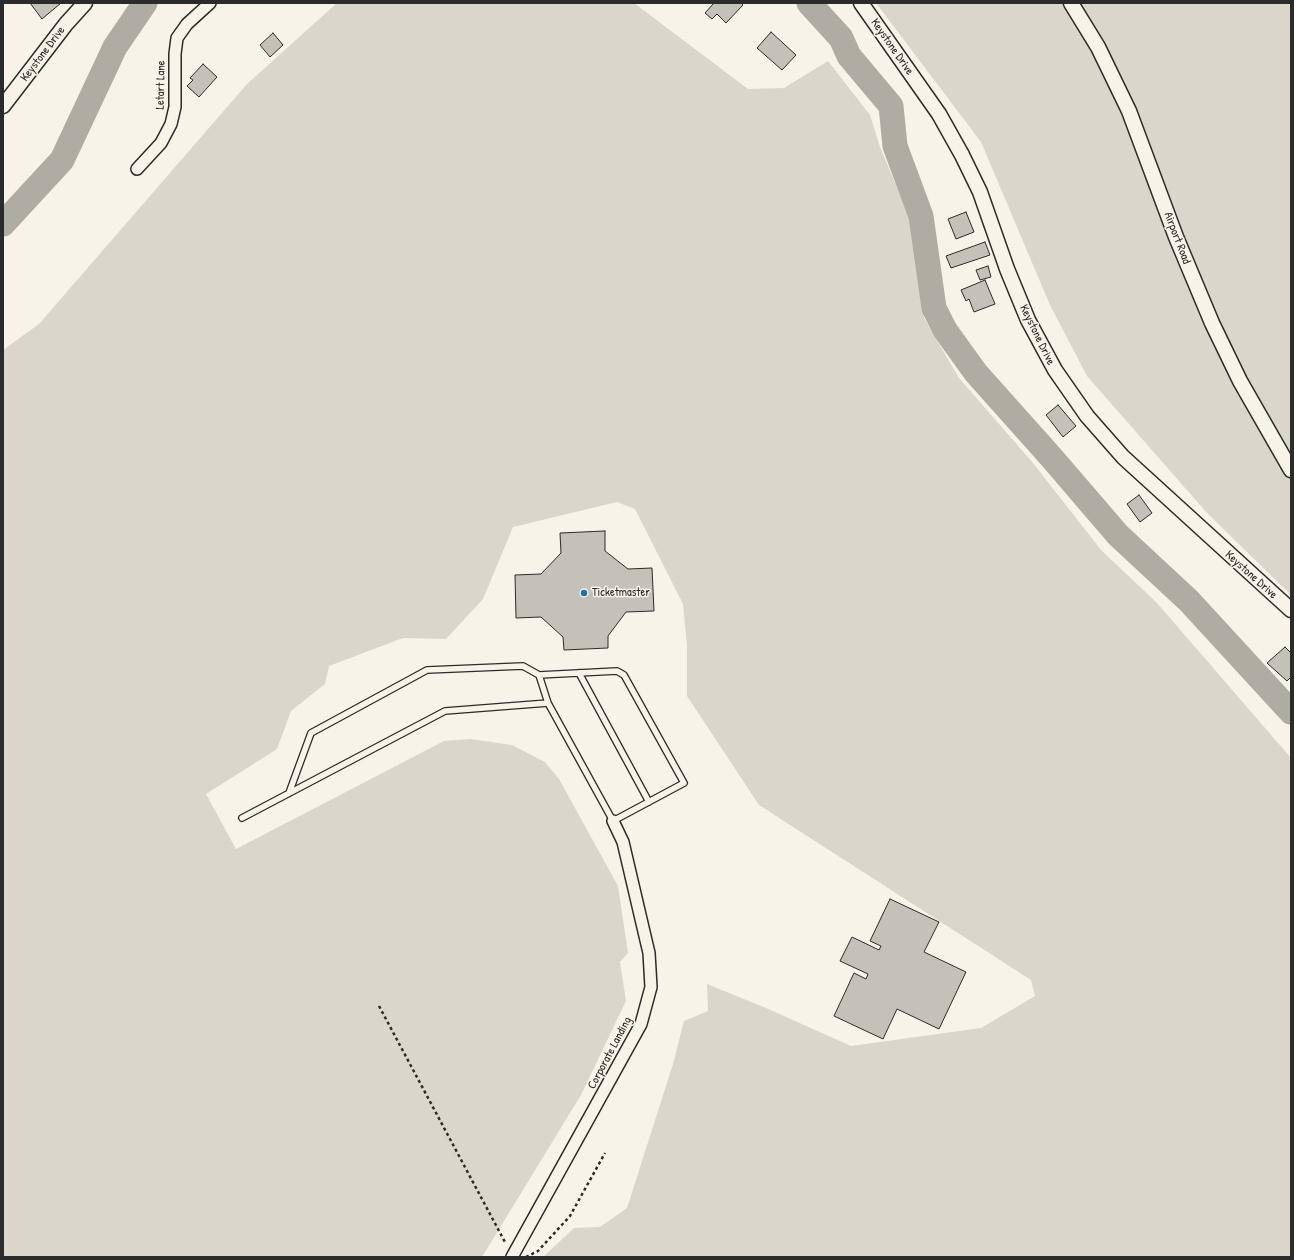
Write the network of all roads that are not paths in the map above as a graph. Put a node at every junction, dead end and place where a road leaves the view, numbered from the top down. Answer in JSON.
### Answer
{"nodes":[{"id":1,"x":85,"y":3,"type":"edge"},
{"id":2,"x":210,"y":3,"type":"edge"},
{"id":3,"x":861,"y":3,"type":"edge"},
{"id":4,"x":1071,"y":3,"type":"edge"},
{"id":5,"x":3,"y":106,"type":"edge"},
{"id":6,"x":137,"y":169,"type":"dead end"},
{"id":7,"x":1291,"y":470,"type":"edge"},
{"id":8,"x":1291,"y":610,"type":"edge"},
{"id":9,"x":580,"y":673,"type":"junction"},
{"id":10,"x":539,"y":676,"type":"junction"},
{"id":11,"x":548,"y":703,"type":"junction"},
{"id":12,"x":290,"y":793,"type":"junction"},
{"id":13,"x":649,"y":802,"type":"junction"},
{"id":14,"x":242,"y":818,"type":"dead end"},
{"id":15,"x":613,"y":821,"type":"junction"},
{"id":16,"x":512,"y":1257,"type":"edge"}],
"edges":[{"from":1,"to":5,"type":"street","name":"Keystone Drive"},
{"from":2,"to":6,"type":"street","name":"Letart Lane"},
{"from":3,"to":8,"type":"street","name":"Keystone Drive"},
{"from":4,"to":7,"type":"street","name":"Airport Road"},
{"from":9,"to":10,"type":"lane"},
{"from":9,"to":13,"type":"lane"},
{"from":9,"to":13,"type":"lane"},
{"from":10,"to":11,"type":"lane"},
{"from":10,"to":12,"type":"lane"},
{"from":11,"to":12,"type":"lane"},
{"from":11,"to":15,"type":"lane"},
{"from":12,"to":14,"type":"lane"},
{"from":13,"to":15,"type":"lane"},
{"from":15,"to":16,"type":"street","name":"Corporate Landing"}]}
